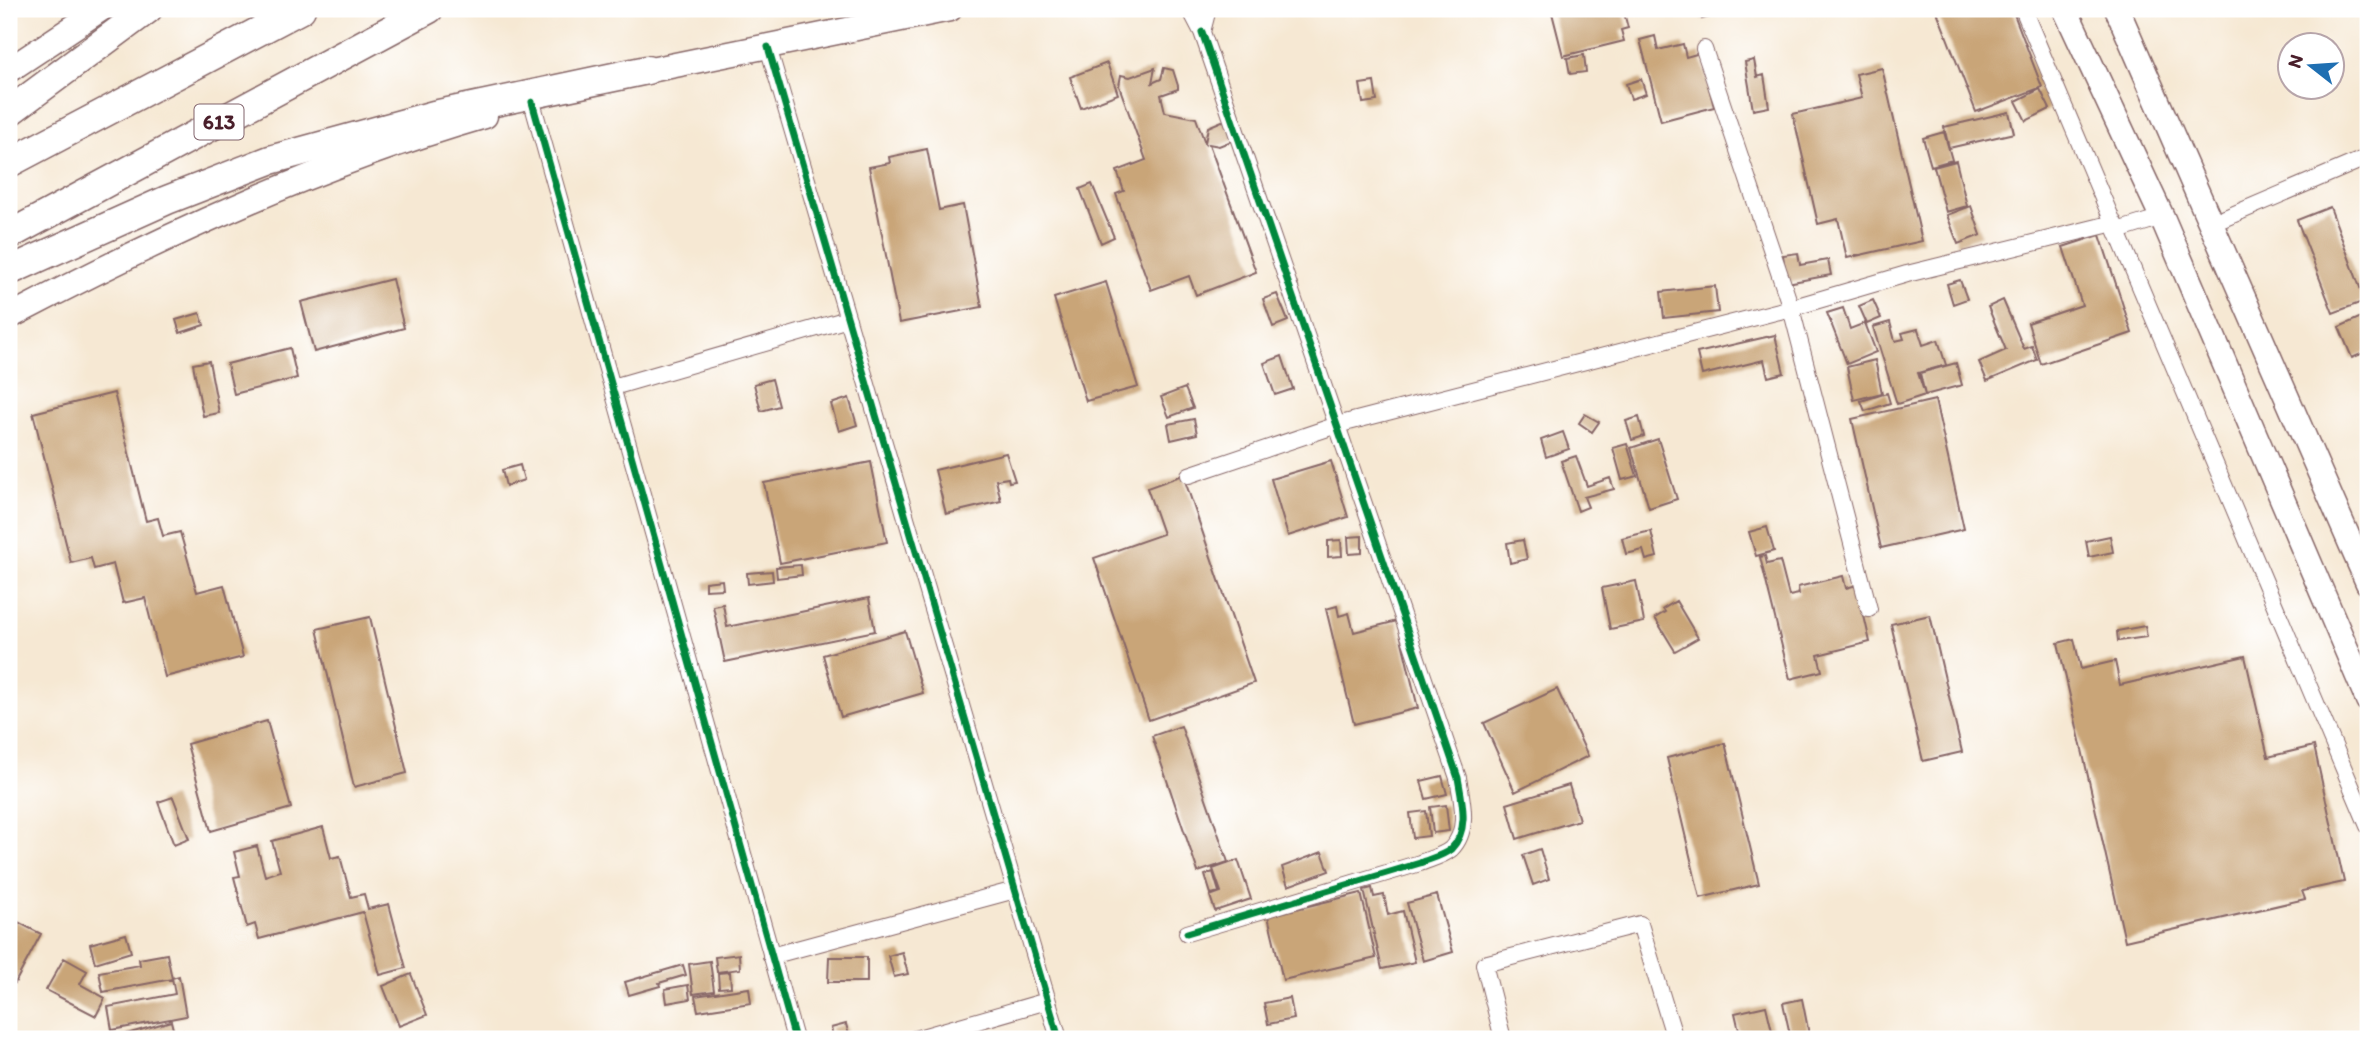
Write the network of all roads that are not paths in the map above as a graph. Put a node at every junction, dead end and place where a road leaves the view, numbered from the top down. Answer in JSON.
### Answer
{"nodes":[{"id":1,"x":101,"y":9,"type":"edge"},
{"id":2,"x":148,"y":9,"type":"edge"},
{"id":3,"x":301,"y":9,"type":"edge"},
{"id":4,"x":429,"y":9,"type":"edge"},
{"id":5,"x":950,"y":9,"type":"edge"},
{"id":6,"x":1190,"y":9,"type":"edge"},
{"id":7,"x":1208,"y":9,"type":"edge"},
{"id":8,"x":2023,"y":9,"type":"edge"},
{"id":9,"x":2065,"y":9,"type":"edge"},
{"id":10,"x":2117,"y":9,"type":"edge"},
{"id":11,"x":1202,"y":32,"type":"junction"},
{"id":12,"x":768,"y":47,"type":"junction"},
{"id":13,"x":1704,"y":49,"type":"dead end"},
{"id":14,"x":9,"y":70,"type":"edge"},
{"id":15,"x":647,"y":70,"type":"junction"},
{"id":16,"x":532,"y":102,"type":"junction"},
{"id":17,"x":9,"y":112,"type":"edge"},
{"id":18,"x":2368,"y":157,"type":"edge"},
{"id":19,"x":9,"y":163,"type":"edge"},
{"id":20,"x":2162,"y":217,"type":"junction"},
{"id":21,"x":2211,"y":224,"type":"junction"},
{"id":22,"x":2115,"y":227,"type":"junction"},
{"id":23,"x":9,"y":235,"type":"edge"},
{"id":24,"x":9,"y":271,"type":"edge"},
{"id":25,"x":1791,"y":308,"type":"junction"},
{"id":26,"x":9,"y":317,"type":"edge"},
{"id":27,"x":848,"y":319,"type":"junction"},
{"id":28,"x":613,"y":387,"type":"junction"},
{"id":29,"x":1337,"y":425,"type":"junction"},
{"id":30,"x":1189,"y":475,"type":"dead end"},
{"id":31,"x":2368,"y":583,"type":"edge"},
{"id":32,"x":1869,"y":609,"type":"dead end"},
{"id":33,"x":2368,"y":700,"type":"edge"},
{"id":34,"x":2368,"y":826,"type":"edge"},
{"id":35,"x":1015,"y":890,"type":"junction"},
{"id":36,"x":1187,"y":933,"type":"dead end"},
{"id":37,"x":771,"y":956,"type":"junction"},
{"id":38,"x":1047,"y":1001,"type":"junction"},
{"id":39,"x":795,"y":1039,"type":"edge"},
{"id":40,"x":915,"y":1039,"type":"edge"},
{"id":41,"x":1059,"y":1039,"type":"edge"},
{"id":42,"x":1503,"y":1039,"type":"edge"},
{"id":43,"x":1675,"y":1039,"type":"edge"}],
"edges":[{"from":1,"to":14,"type":"main road"},
{"from":2,"to":17,"type":"highway"},
{"from":3,"to":19,"type":"highway"},
{"from":4,"to":23,"type":"highway","number":"613"},
{"from":5,"to":12,"type":"main road"},
{"from":6,"to":11,"type":"street"},
{"from":7,"to":11,"type":"street"},
{"from":8,"to":22,"type":"street"},
{"from":9,"to":20,"type":"main road"},
{"from":10,"to":21,"type":"main road"},
{"from":11,"to":29,"type":"street"},
{"from":12,"to":15,"type":"main road"},
{"from":12,"to":27,"type":"street"},
{"from":13,"to":25,"type":"street"},
{"from":15,"to":16,"type":"main road"},
{"from":15,"to":24,"type":"highway"},
{"from":16,"to":26,"type":"main road"},
{"from":16,"to":28,"type":"street"},
{"from":18,"to":21,"type":"street"},
{"from":20,"to":22,"type":"street"},
{"from":20,"to":33,"type":"main road"},
{"from":21,"to":31,"type":"main road"},
{"from":22,"to":25,"type":"street"},
{"from":22,"to":34,"type":"street"},
{"from":25,"to":29,"type":"street"},
{"from":25,"to":32,"type":"street"},
{"from":27,"to":28,"type":"street"},
{"from":27,"to":35,"type":"street"},
{"from":28,"to":37,"type":"street"},
{"from":29,"to":30,"type":"street"},
{"from":29,"to":36,"type":"street"},
{"from":35,"to":37,"type":"street"},
{"from":35,"to":38,"type":"street"},
{"from":37,"to":39,"type":"street"},
{"from":38,"to":40,"type":"street"},
{"from":38,"to":41,"type":"street"},
{"from":42,"to":43,"type":"street"}]}
